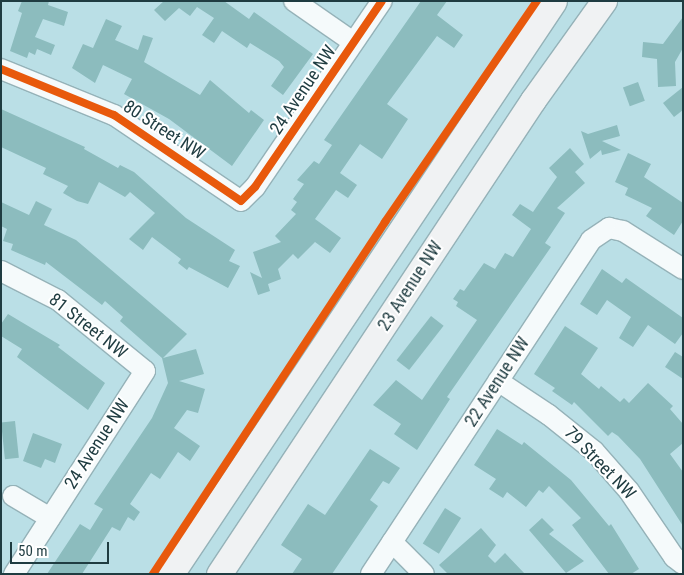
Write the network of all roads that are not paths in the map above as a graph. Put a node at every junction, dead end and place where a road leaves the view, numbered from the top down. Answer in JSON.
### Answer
{"nodes":[{"id":1,"x":294,"y":1,"type":"edge"},
{"id":2,"x":382,"y":1,"type":"edge"},
{"id":3,"x":554,"y":1,"type":"edge"},
{"id":4,"x":602,"y":4,"type":"edge"},
{"id":5,"x":353,"y":42,"type":"junction"},
{"id":6,"x":1,"y":69,"type":"edge"},
{"id":7,"x":248,"y":196,"type":"joint"},
{"id":8,"x":683,"y":269,"type":"edge"},
{"id":9,"x":1,"y":271,"type":"edge"},
{"id":10,"x":145,"y":371,"type":"joint"},
{"id":11,"x":498,"y":381,"type":"junction"},
{"id":12,"x":13,"y":496,"type":"dead end"},
{"id":13,"x":50,"y":518,"type":"junction"},
{"id":14,"x":392,"y":542,"type":"junction"},
{"id":15,"x":683,"y":564,"type":"edge"},
{"id":16,"x":14,"y":574,"type":"edge"},
{"id":17,"x":171,"y":574,"type":"edge"},
{"id":18,"x":219,"y":574,"type":"edge"},
{"id":19,"x":371,"y":574,"type":"edge"},
{"id":20,"x":424,"y":574,"type":"edge"}],
"edges":[{"from":1,"to":5,"type":"street","name":"24 Avenue NW"},
{"from":2,"to":5,"type":"street","name":"24 Avenue NW"},
{"from":3,"to":17,"type":"main road"},
{"from":4,"to":18,"type":"main road","name":"23 Avenue NW"},
{"from":5,"to":7,"type":"street","name":"24 Avenue NW"},
{"from":6,"to":7,"type":"street","name":"80 Street NW"},
{"from":8,"to":11,"type":"street","name":"22 Avenue NW"},
{"from":9,"to":10,"type":"street","name":"81 Street NW"},
{"from":10,"to":13,"type":"street","name":"24 Avenue NW"},
{"from":11,"to":14,"type":"street","name":"22 Avenue NW"},
{"from":11,"to":15,"type":"street","name":"79 Street NW"},
{"from":12,"to":13,"type":"street"},
{"from":13,"to":16,"type":"street","name":"24 Avenue NW"},
{"from":14,"to":19,"type":"street","name":"22 Avenue NW"},
{"from":14,"to":20,"type":"street"}]}
